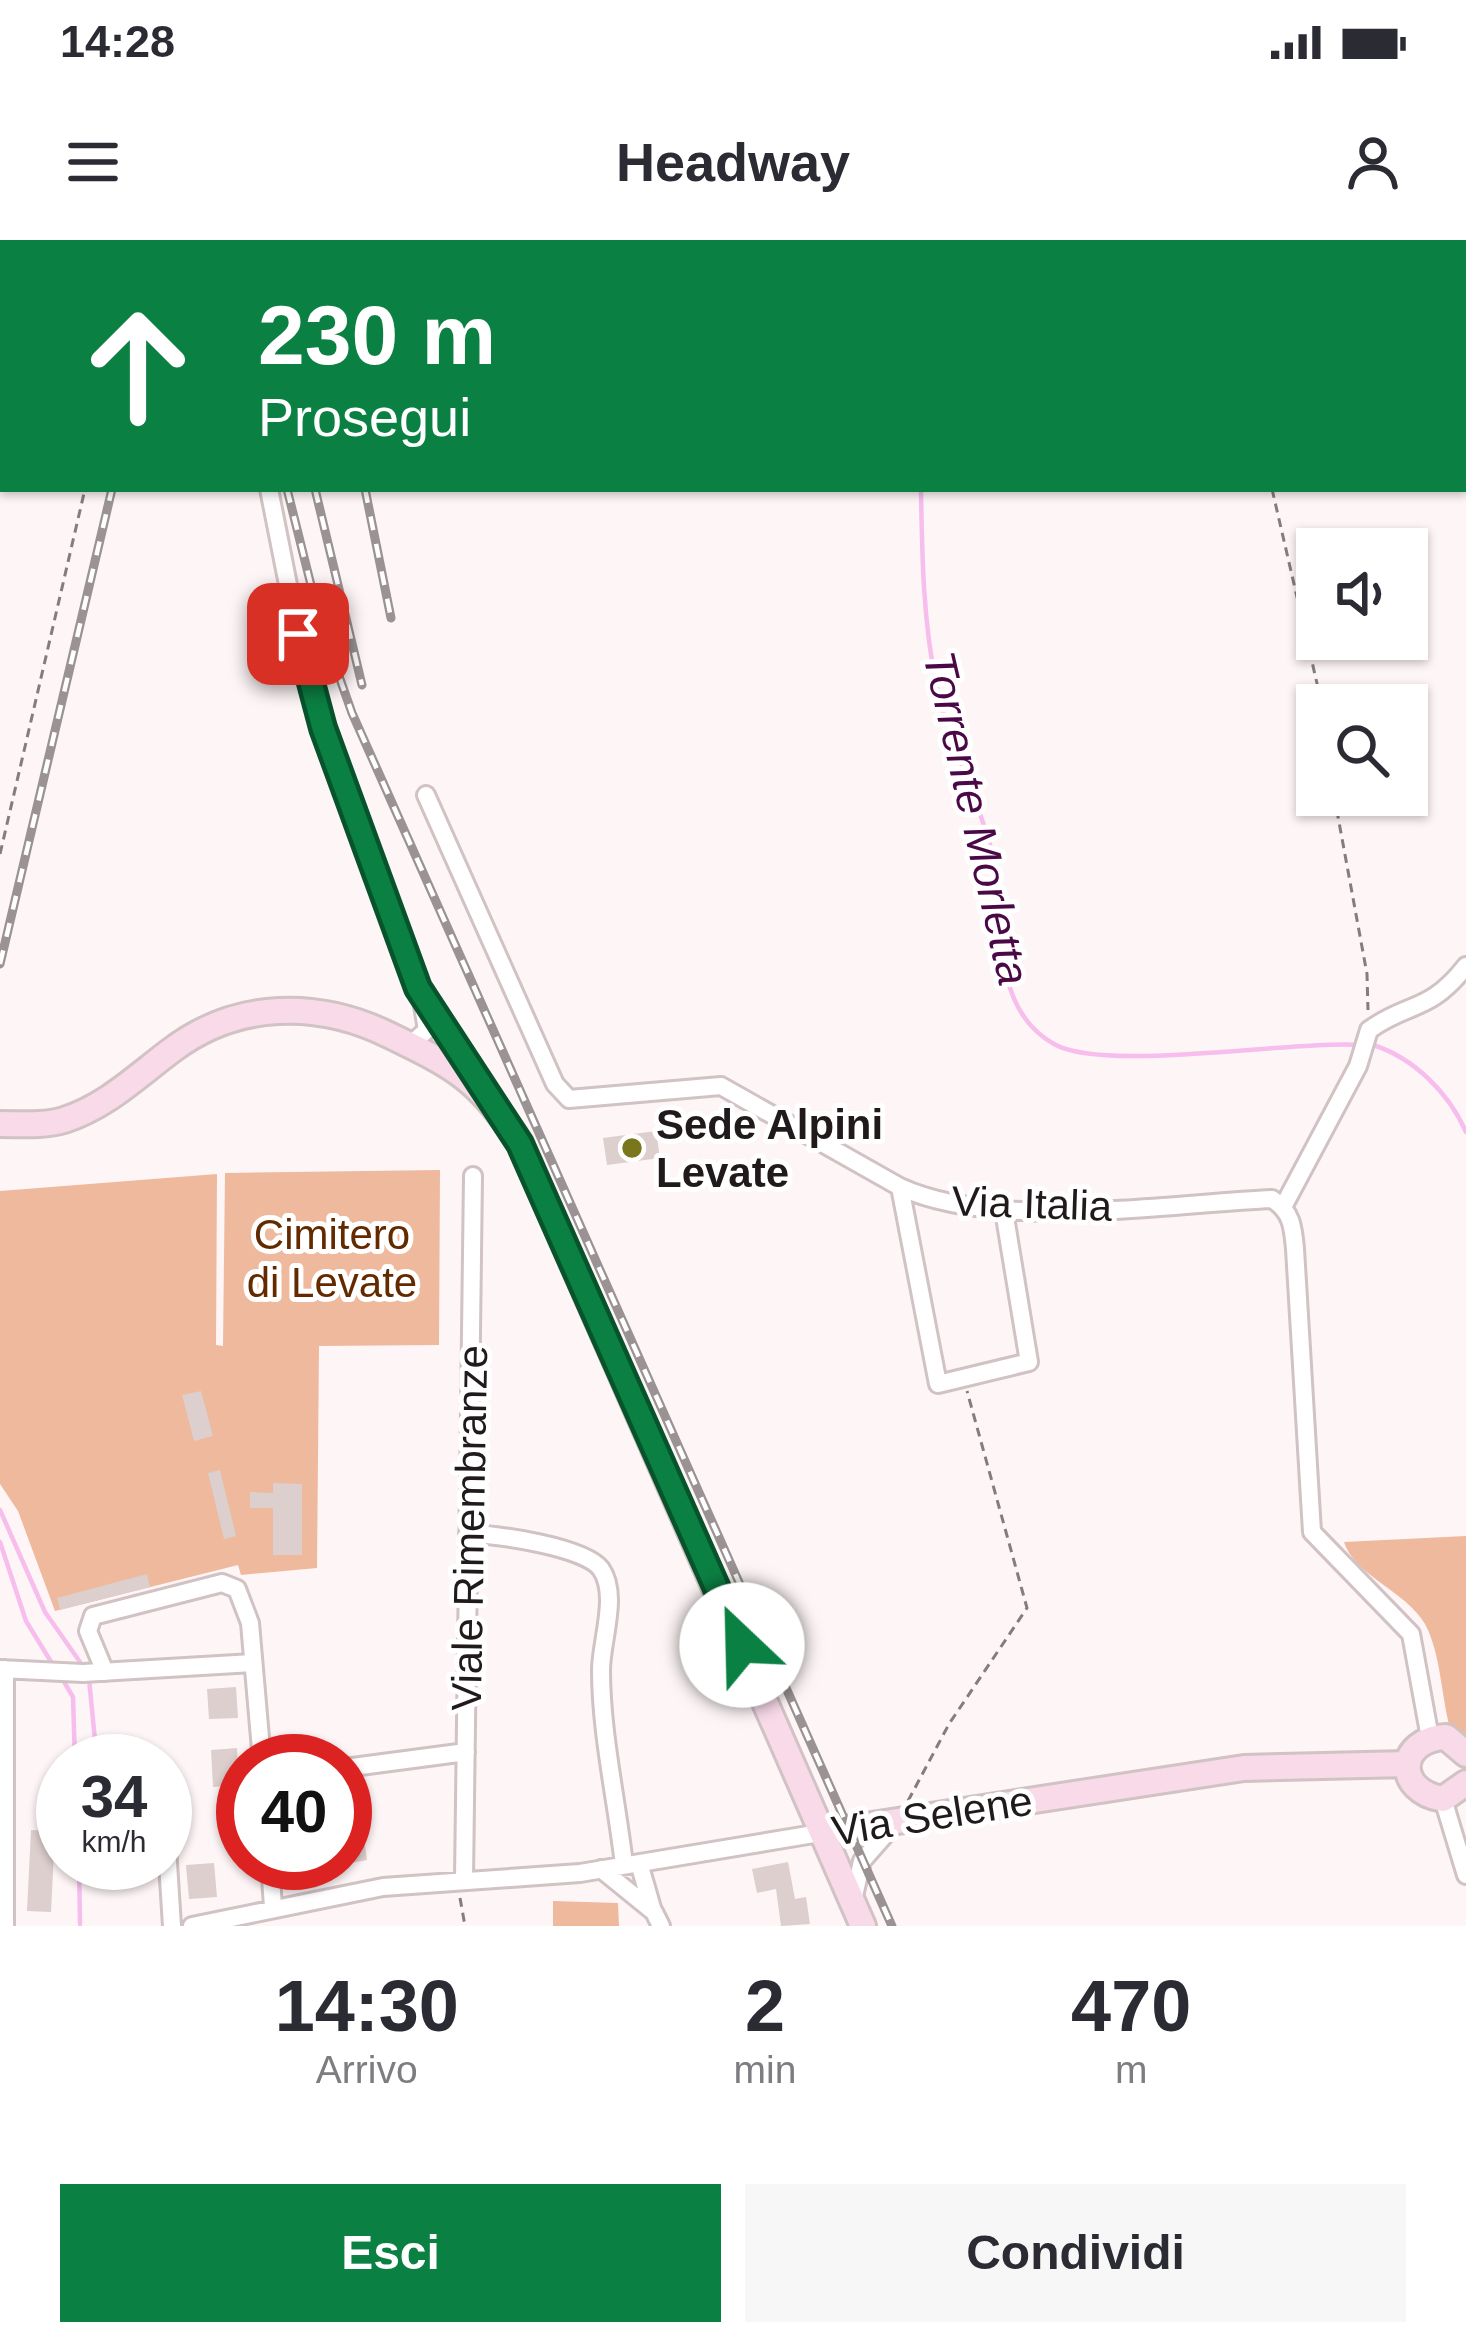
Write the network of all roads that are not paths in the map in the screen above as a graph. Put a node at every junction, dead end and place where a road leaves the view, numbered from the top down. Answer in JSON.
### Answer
{"nodes":[{"id":1,"x":270,"y":492,"type":"edge"},
{"id":2,"x":426,"y":795,"type":"dead end"},
{"id":3,"x":1466,"y":966,"type":"edge"},
{"id":4,"x":418,"y":988,"type":"junction"},
{"id":5,"x":446,"y":1024,"type":"junction"},
{"id":6,"x":410,"y":1045,"type":"junction"},
{"id":7,"x":441,"y":1060,"type":"junction"},
{"id":8,"x":481,"y":1085,"type":"junction"},
{"id":9,"x":0,"y":1124,"type":"edge"},
{"id":10,"x":473,"y":1176,"type":"dead end"},
{"id":11,"x":900,"y":1187,"type":"junction"},
{"id":12,"x":1283,"y":1207,"type":"junction"},
{"id":13,"x":1004,"y":1211,"type":"junction"},
{"id":14,"x":469,"y":1534,"type":"junction"},
{"id":15,"x":253,"y":1663,"type":"junction"},
{"id":16,"x":2,"y":1669,"type":"edge"},
{"id":17,"x":105,"y":1672,"type":"junction"},
{"id":18,"x":260,"y":1734,"type":"edge"},
{"id":19,"x":1430,"y":1738,"type":"junction"},
{"id":20,"x":466,"y":1752,"type":"junction"},
{"id":21,"x":1466,"y":1754,"type":"edge"},
{"id":22,"x":1407,"y":1763,"type":"junction"},
{"id":23,"x":372,"y":1764,"type":"edge"},
{"id":24,"x":1466,"y":1783,"type":"edge"},
{"id":25,"x":1443,"y":1799,"type":"junction"},
{"id":26,"x":901,"y":1815,"type":"junction"},
{"id":27,"x":826,"y":1832,"type":"junction"},
{"id":28,"x":632,"y":1864,"type":"junction"},
{"id":29,"x":601,"y":1869,"type":"junction"},
{"id":30,"x":1466,"y":1875,"type":"edge"},
{"id":31,"x":460,"y":1880,"type":"junction"},
{"id":32,"x":170,"y":1890,"type":"edge"},
{"id":33,"x":272,"y":1890,"type":"edge"},
{"id":34,"x":854,"y":1896,"type":"junction"},
{"id":35,"x":273,"y":1907,"type":"junction"},
{"id":36,"x":657,"y":1919,"type":"edge"},
{"id":37,"x":230,"y":1922,"type":"edge"},
{"id":38,"x":5,"y":1926,"type":"edge"},
{"id":39,"x":172,"y":1926,"type":"edge"},
{"id":40,"x":192,"y":1926,"type":"edge"},
{"id":41,"x":863,"y":1926,"type":"edge"}],
"edges":[{"from":1,"to":4,"type":"street"},
{"from":2,"to":11,"type":"street","name":"Via Italia"},
{"from":3,"to":12,"type":"street"},
{"from":4,"to":5,"type":"street"},
{"from":4,"to":6,"type":"street"},
{"from":5,"to":7,"type":"street"},
{"from":5,"to":8,"type":"street"},
{"from":6,"to":7,"type":"street"},
{"from":6,"to":9,"type":"street"},
{"from":7,"to":8,"type":"street"},
{"from":8,"to":27,"type":"street"},
{"from":10,"to":14,"type":"street","name":"Viale Rimembranze"},
{"from":11,"to":13,"type":"street","name":"Via Italia"},
{"from":11,"to":13,"type":"street"},
{"from":12,"to":13,"type":"street","name":"Via Italia"},
{"from":12,"to":19,"type":"street"},
{"from":14,"to":20,"type":"street","name":"Viale Rimembranze"},
{"from":14,"to":28,"type":"street"},
{"from":15,"to":17,"type":"street"},
{"from":15,"to":17,"type":"street"},
{"from":15,"to":18,"type":"street"},
{"from":16,"to":17,"type":"street"},
{"from":16,"to":38,"type":"street"},
{"from":19,"to":21,"type":"street"},
{"from":19,"to":22,"type":"street"},
{"from":20,"to":23,"type":"street"},
{"from":20,"to":31,"type":"street","name":"Viale Rimembranze"},
{"from":22,"to":25,"type":"street"},
{"from":22,"to":26,"type":"street","name":"Via Selene"},
{"from":24,"to":25,"type":"street"},
{"from":25,"to":30,"type":"street"},
{"from":26,"to":27,"type":"street","name":"Via Selene"},
{"from":26,"to":34,"type":"street"},
{"from":27,"to":28,"type":"street","name":"Via Selene"},
{"from":27,"to":34,"type":"street"},
{"from":28,"to":29,"type":"street","name":"Via Selene"},
{"from":28,"to":36,"type":"street"},
{"from":29,"to":31,"type":"street","name":"Via Selene"},
{"from":29,"to":36,"type":"street"},
{"from":31,"to":35,"type":"street","name":"Via Selene"},
{"from":32,"to":39,"type":"street"},
{"from":33,"to":35,"type":"street"},
{"from":34,"to":41,"type":"street"},
{"from":35,"to":37,"type":"street","name":"Via Selene"},
{"from":37,"to":40,"type":"street","name":"Via Selene"}]}
